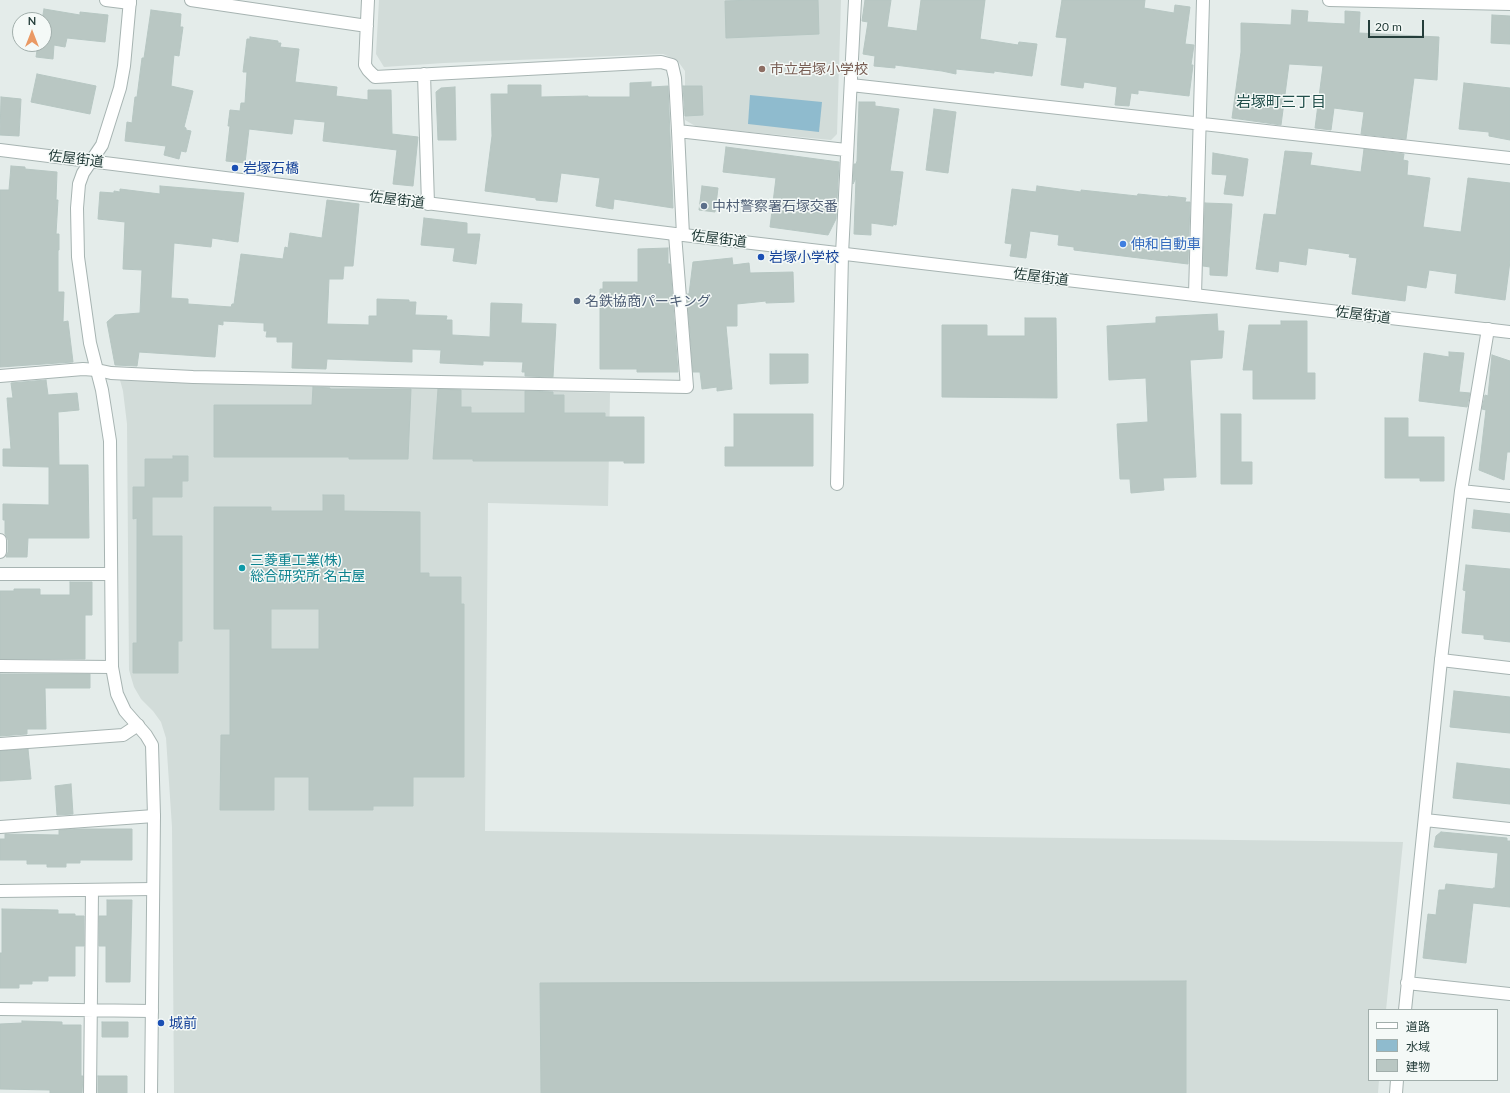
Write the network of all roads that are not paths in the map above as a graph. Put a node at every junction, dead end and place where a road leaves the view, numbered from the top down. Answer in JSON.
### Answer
{"nodes":[{"id":1,"x":106,"y":0,"type":"edge"},
{"id":2,"x":191,"y":0,"type":"edge"},
{"id":3,"x":368,"y":0,"type":"edge"},
{"id":4,"x":855,"y":0,"type":"edge"},
{"id":5,"x":1203,"y":0,"type":"edge"},
{"id":6,"x":1329,"y":0,"type":"edge"},
{"id":7,"x":130,"y":2,"type":"edge"},
{"id":8,"x":1510,"y":4,"type":"edge"},
{"id":9,"x":367,"y":26,"type":"junction"},
{"id":10,"x":424,"y":74,"type":"junction"},
{"id":11,"x":851,"y":86,"type":"junction"},
{"id":12,"x":1201,"y":124,"type":"junction"},
{"id":13,"x":678,"y":131,"type":"junction"},
{"id":14,"x":0,"y":150,"type":"edge"},
{"id":15,"x":846,"y":150,"type":"junction"},
{"id":16,"x":1510,"y":158,"type":"edge"},
{"id":17,"x":92,"y":161,"type":"junction"},
{"id":18,"x":428,"y":204,"type":"junction"},
{"id":19,"x":679,"y":235,"type":"junction"},
{"id":20,"x":842,"y":254,"type":"junction"},
{"id":21,"x":1195,"y":295,"type":"junction"},
{"id":22,"x":1488,"y":329,"type":"junction"},
{"id":23,"x":1510,"y":332,"type":"edge"},
{"id":24,"x":97,"y":370,"type":"junction"},
{"id":25,"x":0,"y":376,"type":"edge"},
{"id":26,"x":837,"y":484,"type":"dead end"},
{"id":27,"x":1461,"y":491,"type":"junction"},
{"id":28,"x":1510,"y":496,"type":"edge"},
{"id":29,"x":0,"y":540,"type":"edge"},
{"id":30,"x":0,"y":552,"type":"edge"},
{"id":31,"x":0,"y":574,"type":"edge"},
{"id":32,"x":111,"y":574,"type":"junction"},
{"id":33,"x":1441,"y":660,"type":"junction"},
{"id":34,"x":0,"y":666,"type":"edge"},
{"id":35,"x":112,"y":667,"type":"junction"},
{"id":36,"x":1510,"y":668,"type":"edge"},
{"id":37,"x":138,"y":725,"type":"junction"},
{"id":38,"x":0,"y":744,"type":"edge"},
{"id":39,"x":154,"y":816,"type":"junction"},
{"id":40,"x":1426,"y":820,"type":"junction"},
{"id":41,"x":0,"y":827,"type":"edge"},
{"id":42,"x":1510,"y":828,"type":"edge"},
{"id":43,"x":153,"y":889,"type":"junction"},
{"id":44,"x":92,"y":890,"type":"junction"},
{"id":45,"x":0,"y":891,"type":"edge"},
{"id":46,"x":1407,"y":983,"type":"junction"},
{"id":47,"x":1510,"y":994,"type":"edge"},
{"id":48,"x":0,"y":1009,"type":"edge"},
{"id":49,"x":1404,"y":1009,"type":"edge"},
{"id":50,"x":91,"y":1010,"type":"junction"},
{"id":51,"x":152,"y":1011,"type":"junction"},
{"id":52,"x":1398,"y":1081,"type":"edge"},
{"id":53,"x":90,"y":1093,"type":"edge"},
{"id":54,"x":151,"y":1093,"type":"edge"},
{"id":55,"x":1396,"y":1093,"type":"edge"}],
"edges":[{"from":1,"to":7,"type":"street"},
{"from":2,"to":9,"type":"street"},
{"from":3,"to":9,"type":"street"},
{"from":4,"to":11,"type":"street"},
{"from":5,"to":12,"type":"street"},
{"from":6,"to":8,"type":"street"},
{"from":7,"to":17,"type":"street"},
{"from":9,"to":10,"type":"street"},
{"from":10,"to":13,"type":"street"},
{"from":10,"to":18,"type":"street"},
{"from":11,"to":12,"type":"street"},
{"from":11,"to":15,"type":"street"},
{"from":12,"to":16,"type":"street"},
{"from":12,"to":21,"type":"street"},
{"from":13,"to":15,"type":"street"},
{"from":13,"to":19,"type":"street"},
{"from":14,"to":17,"type":"street","name":"佐屋街道"},
{"from":15,"to":20,"type":"street"},
{"from":17,"to":18,"type":"street","name":"佐屋街道"},
{"from":17,"to":24,"type":"street"},
{"from":18,"to":19,"type":"street","name":"佐屋街道"},
{"from":19,"to":20,"type":"street","name":"佐屋街道"},
{"from":19,"to":24,"type":"street"},
{"from":20,"to":21,"type":"street","name":"佐屋街道"},
{"from":20,"to":26,"type":"street"},
{"from":21,"to":22,"type":"street","name":"佐屋街道"},
{"from":22,"to":23,"type":"street","name":"佐屋街道"},
{"from":22,"to":27,"type":"street"},
{"from":24,"to":25,"type":"street"},
{"from":24,"to":32,"type":"street"},
{"from":27,"to":28,"type":"street"},
{"from":27,"to":33,"type":"street"},
{"from":29,"to":30,"type":"street"},
{"from":31,"to":32,"type":"street"},
{"from":32,"to":35,"type":"street"},
{"from":33,"to":36,"type":"street"},
{"from":33,"to":40,"type":"street"},
{"from":34,"to":35,"type":"street"},
{"from":35,"to":37,"type":"street"},
{"from":37,"to":38,"type":"street"},
{"from":37,"to":39,"type":"street"},
{"from":39,"to":41,"type":"street"},
{"from":39,"to":43,"type":"street"},
{"from":40,"to":42,"type":"street"},
{"from":40,"to":46,"type":"street"},
{"from":43,"to":44,"type":"street"},
{"from":43,"to":51,"type":"street"},
{"from":44,"to":45,"type":"street"},
{"from":44,"to":50,"type":"street"},
{"from":46,"to":47,"type":"street"},
{"from":46,"to":49,"type":"street"},
{"from":48,"to":50,"type":"street"},
{"from":50,"to":51,"type":"street"},
{"from":50,"to":53,"type":"street"},
{"from":51,"to":54,"type":"street"},
{"from":52,"to":55,"type":"street"}]}
